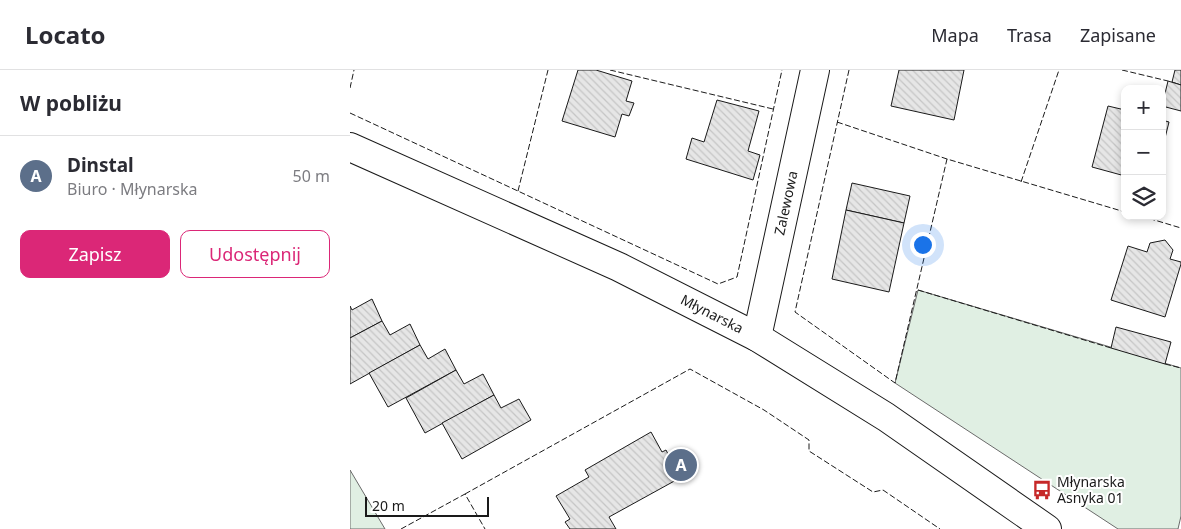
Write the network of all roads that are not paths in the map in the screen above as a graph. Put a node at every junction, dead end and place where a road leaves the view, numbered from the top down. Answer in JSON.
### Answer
{"nodes":[{"id":1,"x":815,"y":70,"type":"edge"},
{"id":2,"x":350,"y":147,"type":"edge"},
{"id":3,"x":757,"y":337,"type":"junction"},
{"id":4,"x":1047,"y":529,"type":"edge"}],
"edges":[{"from":1,"to":3,"type":"street","name":"Zalewowa"},
{"from":2,"to":3,"type":"street","name":"Młynarska"},
{"from":3,"to":4,"type":"street","name":"Młynarska"}]}
